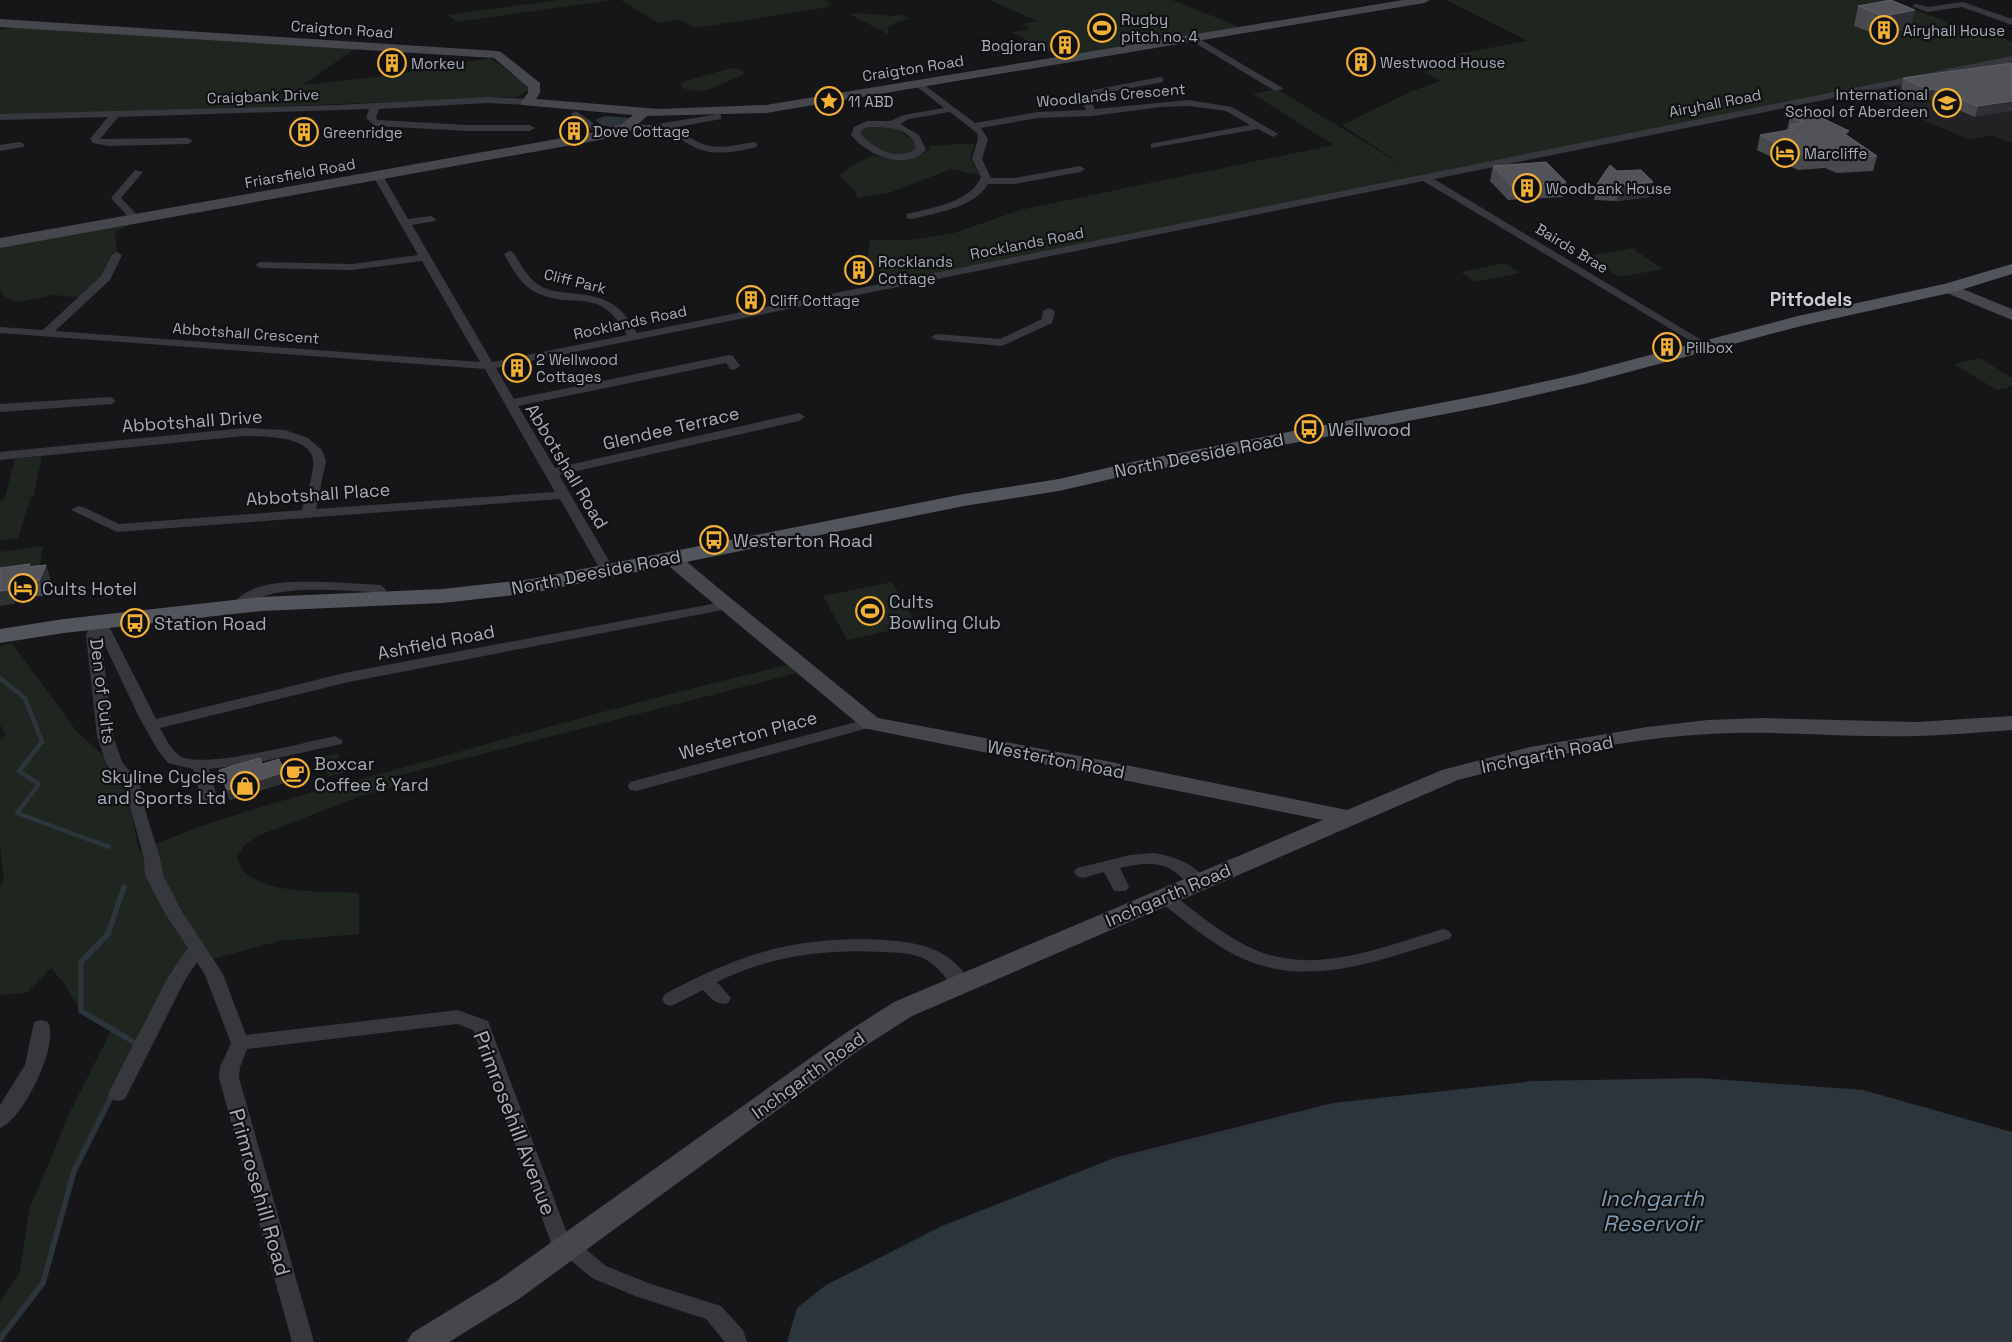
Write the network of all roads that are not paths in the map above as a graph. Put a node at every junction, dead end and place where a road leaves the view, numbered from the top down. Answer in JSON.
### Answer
{"nodes":[{"id":1,"x":1424,"y":0,"type":"edge"},
{"id":2,"x":1916,"y":6,"type":"dead end"},
{"id":3,"x":2012,"y":22,"type":"edge"},
{"id":4,"x":0,"y":23,"type":"edge"},
{"id":5,"x":1193,"y":38,"type":"junction"},
{"id":6,"x":2012,"y":59,"type":"edge"},
{"id":7,"x":1160,"y":80,"type":"dead end"},
{"id":8,"x":919,"y":84,"type":"junction"},
{"id":9,"x":1278,"y":89,"type":"dead end"},
{"id":10,"x":526,"y":102,"type":"junction"},
{"id":11,"x":375,"y":106,"type":"junction"},
{"id":12,"x":953,"y":109,"type":"junction"},
{"id":13,"x":644,"y":112,"type":"junction"},
{"id":14,"x":1092,"y":113,"type":"junction"},
{"id":15,"x":115,"y":114,"type":"junction"},
{"id":16,"x":598,"y":116,"type":"dead end"},
{"id":17,"x":0,"y":117,"type":"edge"},
{"id":18,"x":718,"y":117,"type":"dead end"},
{"id":19,"x":892,"y":124,"type":"junction"},
{"id":20,"x":670,"y":125,"type":"junction"},
{"id":21,"x":524,"y":126,"type":"dead end"},
{"id":22,"x":975,"y":126,"type":"junction"},
{"id":23,"x":1259,"y":126,"type":"junction"},
{"id":24,"x":627,"y":127,"type":"junction"},
{"id":25,"x":1273,"y":134,"type":"dead end"},
{"id":26,"x":605,"y":135,"type":"junction"},
{"id":27,"x":1167,"y":135,"type":"dead end"},
{"id":28,"x":188,"y":141,"type":"dead end"},
{"id":29,"x":1176,"y":142,"type":"junction"},
{"id":30,"x":20,"y":145,"type":"dead end"},
{"id":31,"x":754,"y":146,"type":"dead end"},
{"id":32,"x":1154,"y":146,"type":"dead end"},
{"id":33,"x":0,"y":148,"type":"edge"},
{"id":34,"x":1080,"y":169,"type":"dead end"},
{"id":35,"x":138,"y":172,"type":"dead end"},
{"id":36,"x":378,"y":176,"type":"junction"},
{"id":37,"x":1424,"y":177,"type":"junction"},
{"id":38,"x":986,"y":181,"type":"junction"},
{"id":39,"x":911,"y":216,"type":"dead end"},
{"id":40,"x":136,"y":219,"type":"junction"},
{"id":41,"x":431,"y":219,"type":"dead end"},
{"id":42,"x":405,"y":223,"type":"junction"},
{"id":43,"x":0,"y":243,"type":"edge"},
{"id":44,"x":509,"y":254,"type":"dead end"},
{"id":45,"x":117,"y":255,"type":"dead end"},
{"id":46,"x":425,"y":257,"type":"junction"},
{"id":47,"x":260,"y":265,"type":"dead end"},
{"id":48,"x":2012,"y":269,"type":"edge"},
{"id":49,"x":1948,"y":288,"type":"junction"},
{"id":50,"x":1050,"y":311,"type":"dead end"},
{"id":51,"x":2012,"y":315,"type":"edge"},
{"id":52,"x":0,"y":330,"type":"edge"},
{"id":53,"x":47,"y":332,"type":"junction"},
{"id":54,"x":634,"y":337,"type":"junction"},
{"id":55,"x":937,"y":337,"type":"dead end"},
{"id":56,"x":1704,"y":346,"type":"junction"},
{"id":57,"x":489,"y":366,"type":"junction"},
{"id":58,"x":734,"y":366,"type":"dead end"},
{"id":59,"x":109,"y":401,"type":"dead end"},
{"id":60,"x":510,"y":404,"type":"junction"},
{"id":61,"x":0,"y":408,"type":"edge"},
{"id":62,"x":799,"y":417,"type":"dead end"},
{"id":63,"x":0,"y":456,"type":"edge"},
{"id":64,"x":551,"y":472,"type":"junction"},
{"id":65,"x":565,"y":495,"type":"junction"},
{"id":66,"x":78,"y":510,"type":"dead end"},
{"id":67,"x":308,"y":514,"type":"junction"},
{"id":68,"x":674,"y":557,"type":"junction"},
{"id":69,"x":608,"y":571,"type":"junction"},
{"id":70,"x":728,"y":605,"type":"junction"},
{"id":71,"x":98,"y":623,"type":"junction"},
{"id":72,"x":0,"y":636,"type":"edge"},
{"id":73,"x":871,"y":723,"type":"junction"},
{"id":74,"x":2012,"y":723,"type":"edge"},
{"id":75,"x":152,"y":726,"type":"junction"},
{"id":76,"x":335,"y":741,"type":"dead end"},
{"id":77,"x":200,"y":766,"type":"junction"},
{"id":78,"x":636,"y":786,"type":"dead end"},
{"id":79,"x":209,"y":797,"type":"dead end"},
{"id":80,"x":1347,"y":818,"type":"junction"},
{"id":81,"x":1110,"y":865,"type":"junction"},
{"id":82,"x":1083,"y":872,"type":"dead end"},
{"id":83,"x":1198,"y":882,"type":"junction"},
{"id":84,"x":1120,"y":887,"type":"dead end"},
{"id":85,"x":1166,"y":898,"type":"junction"},
{"id":86,"x":1443,"y":935,"type":"dead end"},
{"id":87,"x":196,"y":950,"type":"junction"},
{"id":88,"x":705,"y":981,"type":"junction"},
{"id":89,"x":962,"y":982,"type":"junction"},
{"id":90,"x":722,"y":998,"type":"dead end"},
{"id":91,"x":671,"y":999,"type":"dead end"},
{"id":92,"x":41,"y":1027,"type":"dead end"},
{"id":93,"x":240,"y":1043,"type":"junction"},
{"id":94,"x":118,"y":1094,"type":"dead end"},
{"id":95,"x":0,"y":1120,"type":"edge"},
{"id":96,"x":566,"y":1248,"type":"junction"},
{"id":97,"x":303,"y":1342,"type":"edge"},
{"id":98,"x":423,"y":1342,"type":"edge"},
{"id":99,"x":736,"y":1342,"type":"edge"}],
"edges":[{"from":1,"to":5,"type":"street","name":"Craigton Road"},
{"from":2,"to":3,"type":"street"},
{"from":4,"to":10,"type":"street","name":"Craigton Road"},
{"from":5,"to":8,"type":"street","name":"Craigton Road"},
{"from":5,"to":9,"type":"street"},
{"from":6,"to":37,"type":"street","name":"Airyhall Road"},
{"from":7,"to":14,"type":"street"},
{"from":8,"to":12,"type":"street"},
{"from":8,"to":13,"type":"street","name":"Craigton Road"},
{"from":10,"to":11,"type":"street","name":"Craigbank Drive"},
{"from":10,"to":13,"type":"street","name":"Craigton Road"},
{"from":11,"to":15,"type":"street","name":"Craigbank Drive"},
{"from":11,"to":21,"type":"street"},
{"from":12,"to":19,"type":"street"},
{"from":12,"to":22,"type":"street"},
{"from":13,"to":24,"type":"street"},
{"from":14,"to":22,"type":"street","name":"Woodlands Crescent"},
{"from":14,"to":23,"type":"street","name":"Woodlands Crescent"},
{"from":15,"to":17,"type":"street","name":"Craigbank Drive"},
{"from":15,"to":28,"type":"street"},
{"from":16,"to":26,"type":"street"},
{"from":18,"to":20,"type":"street"},
{"from":19,"to":19,"type":"street"},
{"from":20,"to":24,"type":"street"},
{"from":20,"to":31,"type":"street"},
{"from":22,"to":38,"type":"street"},
{"from":23,"to":25,"type":"street","name":"Woodlands Crescent"},
{"from":23,"to":29,"type":"street"},
{"from":24,"to":26,"type":"street"},
{"from":26,"to":36,"type":"street","name":"Friarsfield Road"},
{"from":27,"to":29,"type":"street"},
{"from":29,"to":32,"type":"street"},
{"from":30,"to":33,"type":"street"},
{"from":34,"to":38,"type":"street"},
{"from":35,"to":40,"type":"street"},
{"from":36,"to":40,"type":"street","name":"Friarsfield Road"},
{"from":36,"to":42,"type":"street","name":"Abbotshall Road"},
{"from":37,"to":54,"type":"street","name":"Rocklands Road"},
{"from":37,"to":56,"type":"street","name":"Bairds Brae"},
{"from":38,"to":39,"type":"street"},
{"from":40,"to":43,"type":"street","name":"Friarsfield Road"},
{"from":41,"to":42,"type":"street"},
{"from":42,"to":46,"type":"street","name":"Abbotshall Road"},
{"from":44,"to":54,"type":"street","name":"Cliff Park"},
{"from":45,"to":53,"type":"street"},
{"from":46,"to":47,"type":"street"},
{"from":46,"to":57,"type":"street","name":"Abbotshall Road"},
{"from":48,"to":49,"type":"main road","name":"North Deeside Road"},
{"from":49,"to":51,"type":"street"},
{"from":49,"to":56,"type":"main road","name":"North Deeside Road"},
{"from":50,"to":55,"type":"street"},
{"from":52,"to":53,"type":"street","name":"Abbotshall Crescent"},
{"from":53,"to":57,"type":"street","name":"Abbotshall Crescent"},
{"from":54,"to":57,"type":"street","name":"Rocklands Road"},
{"from":56,"to":68,"type":"main road","name":"North Deeside Road"},
{"from":57,"to":60,"type":"street","name":"Abbotshall Road"},
{"from":58,"to":60,"type":"street"},
{"from":59,"to":61,"type":"street"},
{"from":60,"to":64,"type":"street","name":"Abbotshall Road"},
{"from":62,"to":64,"type":"street","name":"Glendee Terrace"},
{"from":63,"to":67,"type":"street","name":"Abbotshall Drive"},
{"from":64,"to":65,"type":"street","name":"Abbotshall Road"},
{"from":65,"to":67,"type":"street","name":"Abbotshall Place"},
{"from":65,"to":69,"type":"street","name":"Abbotshall Road"},
{"from":66,"to":67,"type":"street","name":"Abbotshall Place"},
{"from":68,"to":69,"type":"main road","name":"North Deeside Road"},
{"from":68,"to":70,"type":"street","name":"Westerton Road"},
{"from":69,"to":71,"type":"main road","name":"North Deeside Road"},
{"from":70,"to":73,"type":"street","name":"Westerton Road"},
{"from":70,"to":75,"type":"street","name":"Ashfield Road"},
{"from":71,"to":72,"type":"main road","name":"North Deeside Road"},
{"from":71,"to":75,"type":"street"},
{"from":71,"to":87,"type":"street","name":"Den of Cults"},
{"from":73,"to":78,"type":"street","name":"Westerton Place"},
{"from":73,"to":80,"type":"street","name":"Westerton Road"},
{"from":74,"to":80,"type":"street","name":"Inchgarth Road"},
{"from":75,"to":77,"type":"street"},
{"from":76,"to":77,"type":"street"},
{"from":77,"to":79,"type":"street"},
{"from":80,"to":83,"type":"street","name":"Inchgarth Road"},
{"from":81,"to":82,"type":"street"},
{"from":81,"to":83,"type":"street"},
{"from":81,"to":84,"type":"street"},
{"from":83,"to":85,"type":"street","name":"Inchgarth Road"},
{"from":85,"to":86,"type":"street"},
{"from":85,"to":89,"type":"street","name":"Inchgarth Road"},
{"from":87,"to":93,"type":"street","name":"Den of Cults"},
{"from":87,"to":94,"type":"street"},
{"from":88,"to":89,"type":"street"},
{"from":88,"to":90,"type":"street"},
{"from":88,"to":91,"type":"street"},
{"from":89,"to":96,"type":"street","name":"Inchgarth Road"},
{"from":92,"to":95,"type":"street"},
{"from":93,"to":96,"type":"street","name":"Primrosehill Avenue"},
{"from":93,"to":97,"type":"street","name":"Primrosehill Road"},
{"from":96,"to":98,"type":"street","name":"Inchgarth Road"},
{"from":96,"to":99,"type":"street"}]}
